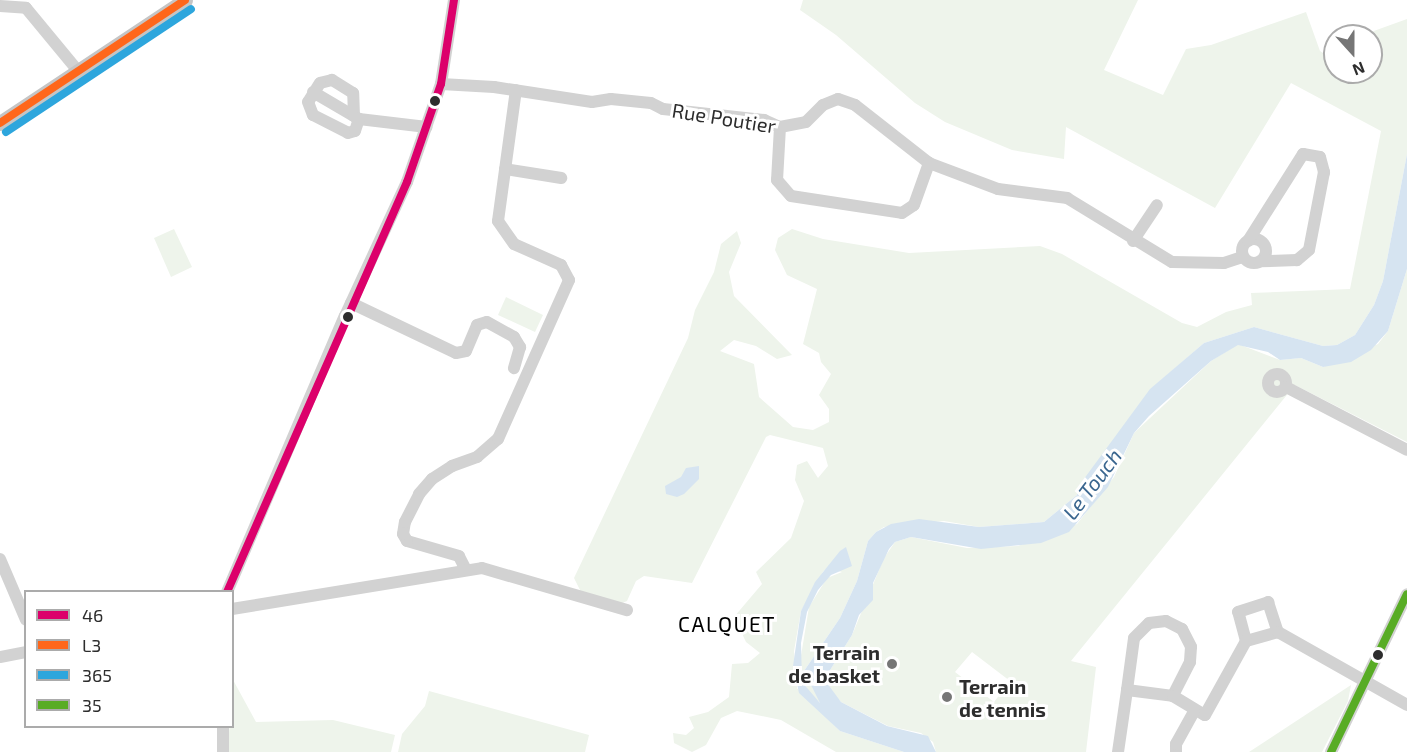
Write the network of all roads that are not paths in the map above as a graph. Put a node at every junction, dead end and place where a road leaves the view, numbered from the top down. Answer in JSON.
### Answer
{"nodes":[{"id":1,"x":185,"y":0,"type":"edge"},
{"id":2,"x":454,"y":0,"type":"edge"},
{"id":3,"x":1,"y":7,"type":"edge"},
{"id":4,"x":79,"y":72,"type":"junction"},
{"id":5,"x":441,"y":84,"type":"junction"},
{"id":6,"x":516,"y":90,"type":"junction"},
{"id":7,"x":313,"y":92,"type":"junction"},
{"id":8,"x":357,"y":118,"type":"junction"},
{"id":9,"x":0,"y":123,"type":"edge"},
{"id":10,"x":427,"y":127,"type":"junction"},
{"id":11,"x":780,"y":127,"type":"junction"},
{"id":12,"x":928,"y":163,"type":"junction"},
{"id":13,"x":505,"y":169,"type":"junction"},
{"id":14,"x":561,"y":178,"type":"dead end"},
{"id":15,"x":1157,"y":205,"type":"dead end"},
{"id":16,"x":1133,"y":241,"type":"junction"},
{"id":17,"x":1248,"y":241,"type":"junction"},
{"id":18,"x":1243,"y":257,"type":"junction"},
{"id":19,"x":1260,"y":261,"type":"junction"},
{"id":20,"x":351,"y":303,"type":"junction"},
{"id":21,"x":514,"y":368,"type":"dead end"},
{"id":22,"x":1286,"y":387,"type":"dead end"},
{"id":23,"x":1407,"y":450,"type":"edge"},
{"id":24,"x":0,"y":559,"type":"edge"},
{"id":25,"x":465,"y":568,"type":"junction"},
{"id":26,"x":227,"y":590,"type":"edge"},
{"id":27,"x":1407,"y":594,"type":"edge"},
{"id":28,"x":234,"y":609,"type":"edge"},
{"id":29,"x":627,"y":610,"type":"dead end"},
{"id":30,"x":24,"y":615,"type":"edge"},
{"id":31,"x":1278,"y":632,"type":"junction"},
{"id":32,"x":1246,"y":641,"type":"junction"},
{"id":33,"x":24,"y":652,"type":"edge"},
{"id":34,"x":0,"y":657,"type":"edge"},
{"id":35,"x":1365,"y":682,"type":"junction"},
{"id":36,"x":1127,"y":690,"type":"junction"},
{"id":37,"x":1173,"y":696,"type":"junction"},
{"id":38,"x":1407,"y":705,"type":"edge"},
{"id":39,"x":1194,"y":712,"type":"junction"},
{"id":40,"x":223,"y":728,"type":"edge"},
{"id":41,"x":223,"y":752,"type":"edge"},
{"id":42,"x":1118,"y":752,"type":"edge"},
{"id":43,"x":1176,"y":752,"type":"edge"},
{"id":44,"x":1331,"y":752,"type":"edge"}],
"edges":[{"from":1,"to":4,"type":"main road"},
{"from":2,"to":5,"type":"street"},
{"from":3,"to":4,"type":"street"},
{"from":4,"to":9,"type":"main road"},
{"from":5,"to":6,"type":"street","name":"Rue Poutier"},
{"from":5,"to":10,"type":"street"},
{"from":6,"to":11,"type":"street","name":"Rue Poutier"},
{"from":6,"to":13,"type":"street"},
{"from":7,"to":8,"type":"street"},
{"from":7,"to":8,"type":"street"},
{"from":7,"to":8,"type":"street"},
{"from":8,"to":10,"type":"street"},
{"from":10,"to":20,"type":"street"},
{"from":11,"to":12,"type":"street","name":"Rue Poutier"},
{"from":11,"to":12,"type":"street"},
{"from":12,"to":16,"type":"street","name":"Rue Poutier"},
{"from":13,"to":14,"type":"street"},
{"from":13,"to":25,"type":"street"},
{"from":15,"to":16,"type":"street"},
{"from":16,"to":18,"type":"street","name":"Rue Poutier"},
{"from":17,"to":18,"type":"street","name":"Rue Poutier"},
{"from":17,"to":19,"type":"street"},
{"from":17,"to":19,"type":"street","name":"Rue Poutier"},
{"from":18,"to":19,"type":"street","name":"Rue Poutier"},
{"from":20,"to":21,"type":"street"},
{"from":20,"to":26,"type":"street"},
{"from":22,"to":23,"type":"street"},
{"from":24,"to":30,"type":"street"},
{"from":25,"to":28,"type":"street"},
{"from":25,"to":29,"type":"street"},
{"from":27,"to":35,"type":"street"},
{"from":31,"to":32,"type":"street"},
{"from":31,"to":32,"type":"street"},
{"from":31,"to":35,"type":"street"},
{"from":32,"to":39,"type":"street"},
{"from":33,"to":34,"type":"street"},
{"from":35,"to":38,"type":"street"},
{"from":35,"to":44,"type":"street"},
{"from":36,"to":37,"type":"street"},
{"from":36,"to":37,"type":"street"},
{"from":36,"to":42,"type":"street"},
{"from":37,"to":39,"type":"street"},
{"from":39,"to":43,"type":"street"},
{"from":40,"to":41,"type":"street"}]}
